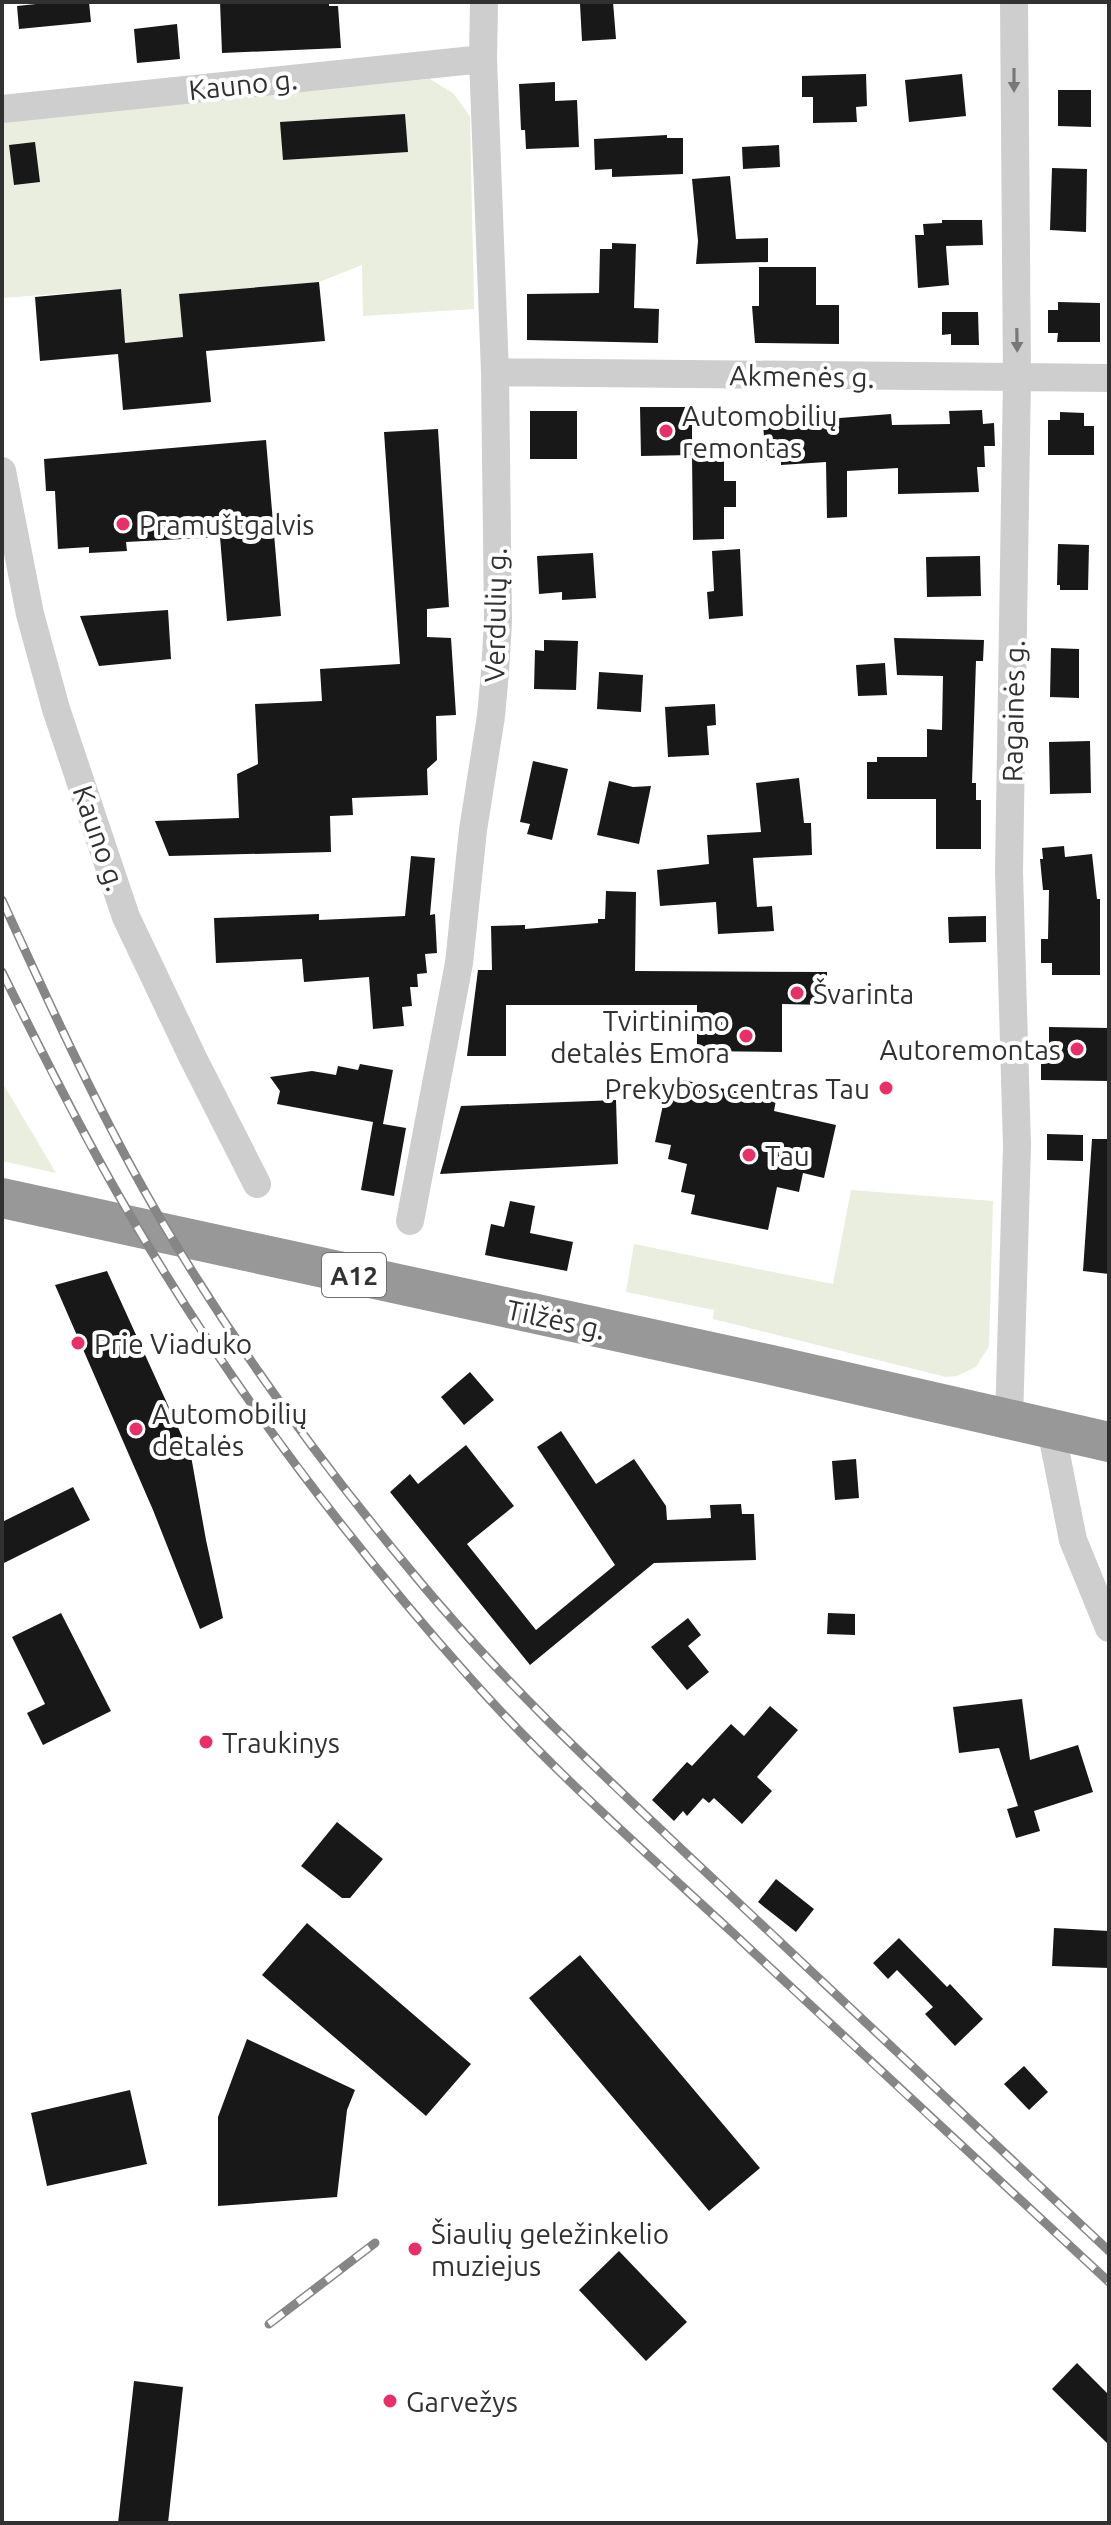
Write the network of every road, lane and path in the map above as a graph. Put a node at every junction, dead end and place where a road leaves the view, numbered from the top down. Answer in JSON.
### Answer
{"nodes":[{"id":1,"x":484,"y":2,"type":"edge"},
{"id":2,"x":1014,"y":2,"type":"edge"},
{"id":3,"x":483,"y":59,"type":"junction"},
{"id":4,"x":2,"y":109,"type":"edge"},
{"id":5,"x":495,"y":372,"type":"junction"},
{"id":6,"x":1109,"y":378,"type":"edge"},
{"id":7,"x":1017,"y":379,"type":"junction"},
{"id":8,"x":2,"y":471,"type":"edge"},
{"id":9,"x":257,"y":1184,"type":"dead end"},
{"id":10,"x":2,"y":1198,"type":"edge"},
{"id":11,"x":410,"y":1221,"type":"dead end"},
{"id":12,"x":1009,"y":1420,"type":"junction"},
{"id":13,"x":1051,"y":1429,"type":"junction"},
{"id":14,"x":1109,"y":1442,"type":"edge"},
{"id":15,"x":1109,"y":1628,"type":"edge"}],
"edges":[{"from":1,"to":3,"type":"street","name":"Verdulių g."},
{"from":2,"to":7,"type":"street","name":"Ragainės g.","one_way":true},
{"from":3,"to":4,"type":"street","name":"Kauno g."},
{"from":3,"to":5,"type":"street","name":"Verdulių g."},
{"from":5,"to":7,"type":"street","name":"Akmenės g."},
{"from":5,"to":11,"type":"street","name":"Verdulių g."},
{"from":6,"to":7,"type":"street","name":"Akmenės g."},
{"from":7,"to":12,"type":"street","name":"Ragainės g."},
{"from":8,"to":9,"type":"street","name":"Kauno g."},
{"from":10,"to":12,"type":"highway","name":"Tilžės g.","number":"A12"},
{"from":12,"to":13,"type":"highway","name":"Tilžės g.","number":"A12"},
{"from":13,"to":14,"type":"highway","name":"Tilžės g.","number":"A12"},
{"from":13,"to":15,"type":"street"}]}
